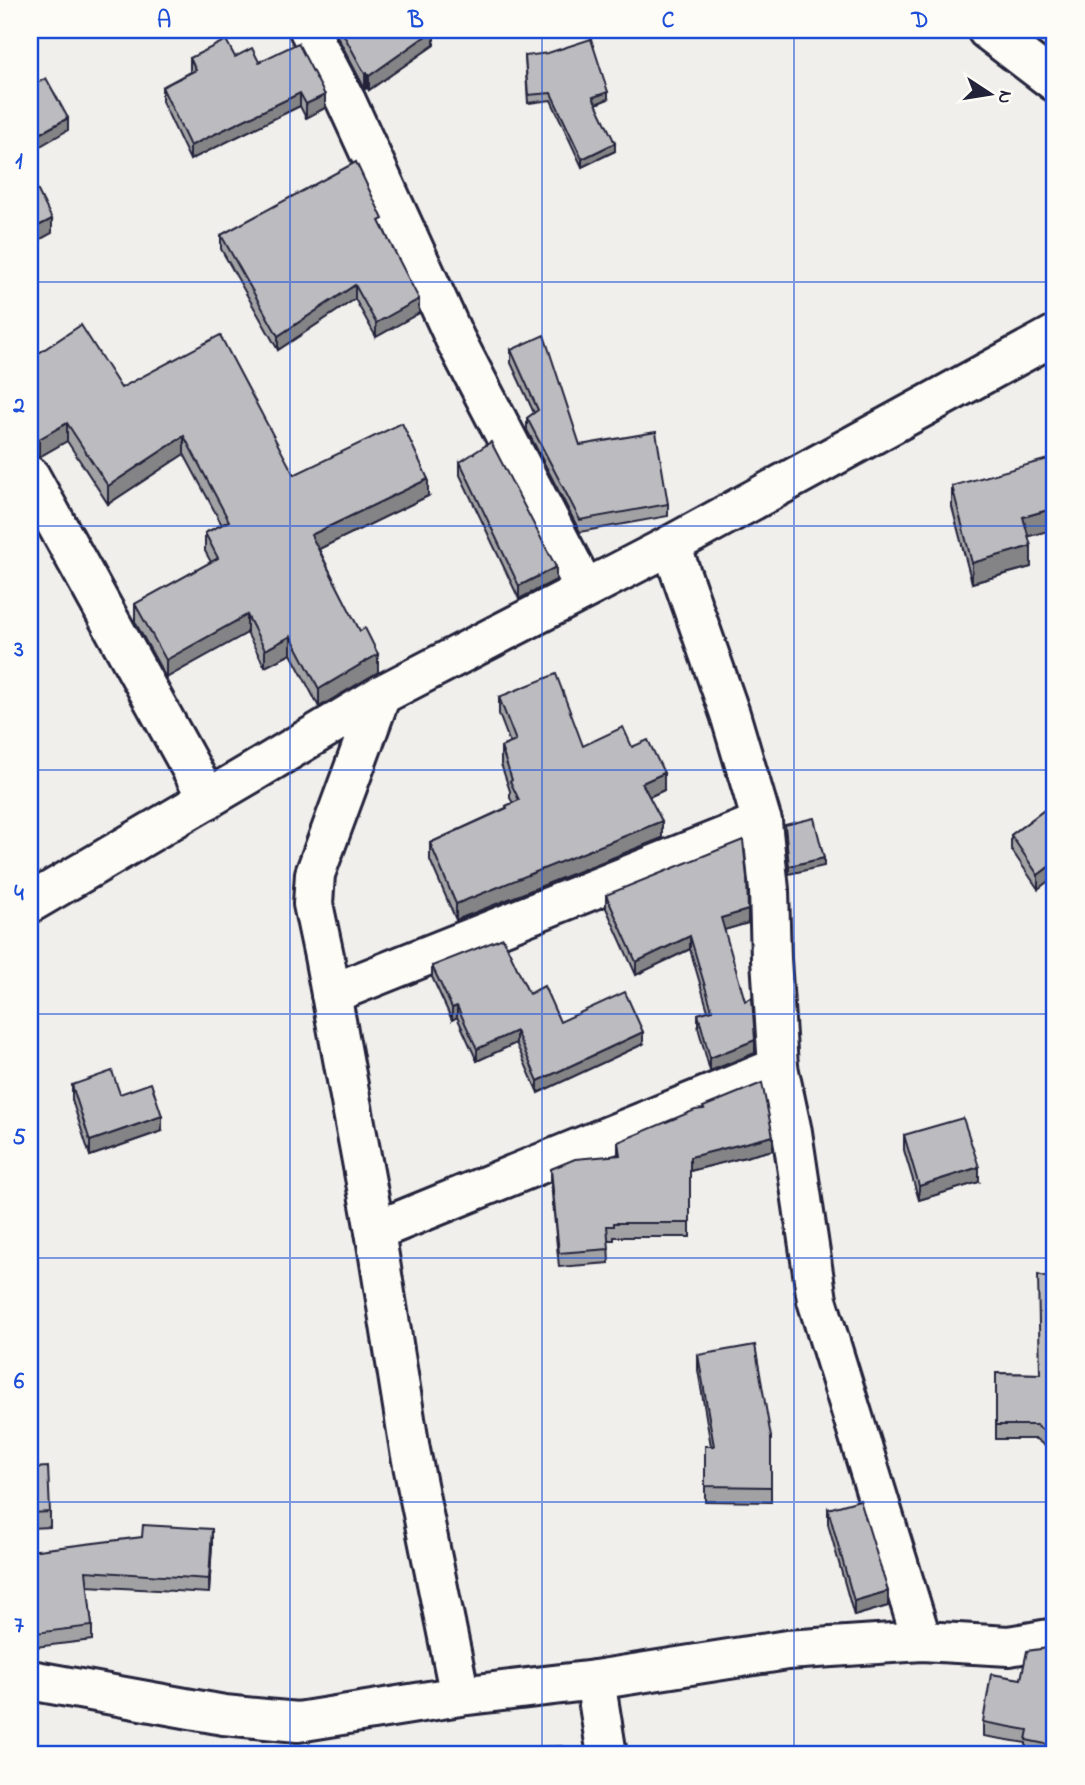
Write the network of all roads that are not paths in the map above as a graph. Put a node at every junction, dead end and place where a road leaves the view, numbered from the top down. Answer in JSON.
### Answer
{"nodes":[{"id":1,"x":309,"y":30,"type":"edge"},
{"id":2,"x":987,"y":30,"type":"edge"},
{"id":3,"x":1055,"y":82,"type":"edge"},
{"id":4,"x":1055,"y":335,"type":"edge"},
{"id":5,"x":30,"y":477,"type":"edge"},
{"id":6,"x":671,"y":545,"type":"junction"},
{"id":7,"x":585,"y":590,"type":"junction"},
{"id":8,"x":381,"y":695,"type":"junction"},
{"id":9,"x":208,"y":799,"type":"junction"},
{"id":10,"x":762,"y":822,"type":"junction"},
{"id":11,"x":30,"y":903,"type":"edge"},
{"id":12,"x":331,"y":994,"type":"junction"},
{"id":13,"x":778,"y":1067,"type":"junction"},
{"id":14,"x":375,"y":1231,"type":"junction"},
{"id":15,"x":1055,"y":1638,"type":"edge"},
{"id":16,"x":922,"y":1641,"type":"junction"},
{"id":17,"x":30,"y":1680,"type":"edge"},
{"id":18,"x":595,"y":1680,"type":"junction"},
{"id":19,"x":460,"y":1696,"type":"junction"},
{"id":20,"x":607,"y":1755,"type":"edge"}],
"edges":[{"from":1,"to":7,"type":"street"},
{"from":2,"to":3,"type":"street"},
{"from":4,"to":6,"type":"street"},
{"from":5,"to":9,"type":"street"},
{"from":6,"to":7,"type":"street"},
{"from":6,"to":10,"type":"street"},
{"from":7,"to":8,"type":"street"},
{"from":8,"to":9,"type":"street"},
{"from":8,"to":12,"type":"street"},
{"from":9,"to":11,"type":"street"},
{"from":10,"to":12,"type":"street"},
{"from":10,"to":13,"type":"street"},
{"from":12,"to":14,"type":"street"},
{"from":13,"to":14,"type":"street"},
{"from":13,"to":16,"type":"street"},
{"from":14,"to":19,"type":"street"},
{"from":15,"to":16,"type":"street"},
{"from":16,"to":18,"type":"street"},
{"from":17,"to":19,"type":"street"},
{"from":18,"to":19,"type":"street"},
{"from":18,"to":20,"type":"street"}]}
